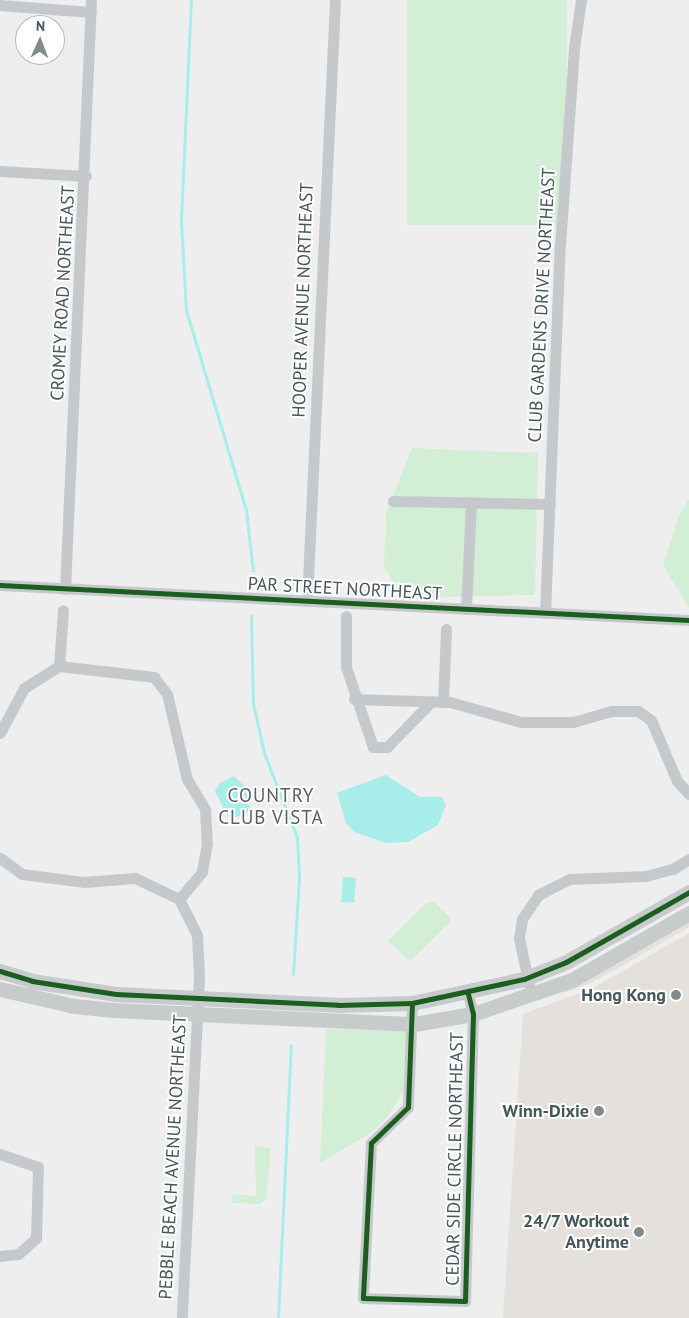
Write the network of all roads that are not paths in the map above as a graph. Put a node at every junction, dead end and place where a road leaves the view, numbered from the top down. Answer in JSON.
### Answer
{"nodes":[{"id":1,"x":91,"y":0,"type":"edge"},
{"id":2,"x":335,"y":0,"type":"edge"},
{"id":3,"x":581,"y":0,"type":"edge"},
{"id":4,"x":0,"y":5,"type":"edge"},
{"id":5,"x":90,"y":12,"type":"junction"},
{"id":6,"x":0,"y":171,"type":"edge"},
{"id":7,"x":86,"y":176,"type":"junction"},
{"id":8,"x":393,"y":500,"type":"dead end"},
{"id":9,"x":471,"y":502,"type":"junction"},
{"id":10,"x":550,"y":504,"type":"junction"},
{"id":11,"x":0,"y":585,"type":"edge"},
{"id":12,"x":65,"y":589,"type":"junction"},
{"id":13,"x":307,"y":601,"type":"junction"},
{"id":14,"x":466,"y":609,"type":"junction"},
{"id":15,"x":62,"y":610,"type":"dead end"},
{"id":16,"x":545,"y":613,"type":"junction"},
{"id":17,"x":346,"y":616,"type":"dead end"},
{"id":18,"x":689,"y":620,"type":"edge"},
{"id":19,"x":446,"y":630,"type":"dead end"},
{"id":20,"x":59,"y":666,"type":"junction"},
{"id":21,"x":354,"y":698,"type":"junction"},
{"id":22,"x":437,"y":702,"type":"junction"},
{"id":23,"x":0,"y":733,"type":"edge"},
{"id":24,"x":689,"y":794,"type":"edge"},
{"id":25,"x":0,"y":858,"type":"edge"},
{"id":26,"x":689,"y":859,"type":"edge"},
{"id":27,"x":689,"y":892,"type":"edge"},
{"id":28,"x":179,"y":899,"type":"junction"},
{"id":29,"x":689,"y":913,"type":"edge"},
{"id":30,"x":0,"y":971,"type":"edge"},
{"id":31,"x":526,"y":978,"type":"junction"},
{"id":32,"x":0,"y":989,"type":"edge"},
{"id":33,"x":468,"y":994,"type":"junction"},
{"id":34,"x":533,"y":996,"type":"junction"},
{"id":35,"x":198,"y":998,"type":"junction"},
{"id":36,"x":412,"y":1003,"type":"junction"},
{"id":37,"x":473,"y":1014,"type":"junction"},
{"id":38,"x":197,"y":1015,"type":"junction"},
{"id":39,"x":414,"y":1024,"type":"junction"},
{"id":40,"x":0,"y":1154,"type":"edge"},
{"id":41,"x":0,"y":1256,"type":"edge"},
{"id":42,"x":182,"y":1318,"type":"edge"}],
"edges":[{"from":1,"to":5,"type":"street","name":"CROMEY ROAD NORTHEAST"},
{"from":2,"to":13,"type":"street","name":"HOOPER AVENUE NORTHEAST"},
{"from":3,"to":10,"type":"street","name":"CLUB GARDENS DRIVE NORTHEAST"},
{"from":4,"to":5,"type":"street"},
{"from":5,"to":7,"type":"street","name":"CROMEY ROAD NORTHEAST"},
{"from":6,"to":7,"type":"street"},
{"from":7,"to":12,"type":"street","name":"CROMEY ROAD NORTHEAST"},
{"from":8,"to":9,"type":"street"},
{"from":9,"to":10,"type":"street"},
{"from":9,"to":14,"type":"street"},
{"from":10,"to":16,"type":"street","name":"CLUB GARDENS DRIVE NORTHEAST"},
{"from":11,"to":12,"type":"street","name":"PAR STREET NORTHEAST"},
{"from":12,"to":13,"type":"street","name":"PAR STREET NORTHEAST"},
{"from":13,"to":14,"type":"street","name":"PAR STREET NORTHEAST"},
{"from":14,"to":16,"type":"street","name":"PAR STREET NORTHEAST"},
{"from":15,"to":20,"type":"street"},
{"from":16,"to":18,"type":"street","name":"PAR STREET NORTHEAST"},
{"from":17,"to":21,"type":"street"},
{"from":19,"to":22,"type":"street"},
{"from":20,"to":23,"type":"street"},
{"from":20,"to":28,"type":"street"},
{"from":21,"to":22,"type":"street"},
{"from":21,"to":22,"type":"street"},
{"from":22,"to":24,"type":"street"},
{"from":25,"to":28,"type":"street"},
{"from":26,"to":31,"type":"street"},
{"from":27,"to":31,"type":"street"},
{"from":28,"to":35,"type":"street","name":"PEBBLE BEACH AVENUE NORTHEAST"},
{"from":29,"to":34,"type":"street"},
{"from":30,"to":35,"type":"street"},
{"from":31,"to":33,"type":"street"},
{"from":31,"to":34,"type":"street"},
{"from":32,"to":38,"type":"street"},
{"from":33,"to":36,"type":"street"},
{"from":33,"to":37,"type":"street","name":"CEDAR SIDE CIRCLE NORTHEAST"},
{"from":34,"to":37,"type":"street"},
{"from":35,"to":36,"type":"street"},
{"from":35,"to":38,"type":"street","name":"PEBBLE BEACH AVENUE NORTHEAST"},
{"from":36,"to":39,"type":"street","name":"CEDAR SIDE CIRCLE NORTHEAST"},
{"from":37,"to":39,"type":"street"},
{"from":37,"to":39,"type":"street","name":"CEDAR SIDE CIRCLE NORTHEAST"},
{"from":38,"to":39,"type":"street"},
{"from":38,"to":42,"type":"street","name":"PEBBLE BEACH AVENUE NORTHEAST"},
{"from":40,"to":41,"type":"street"}]}
